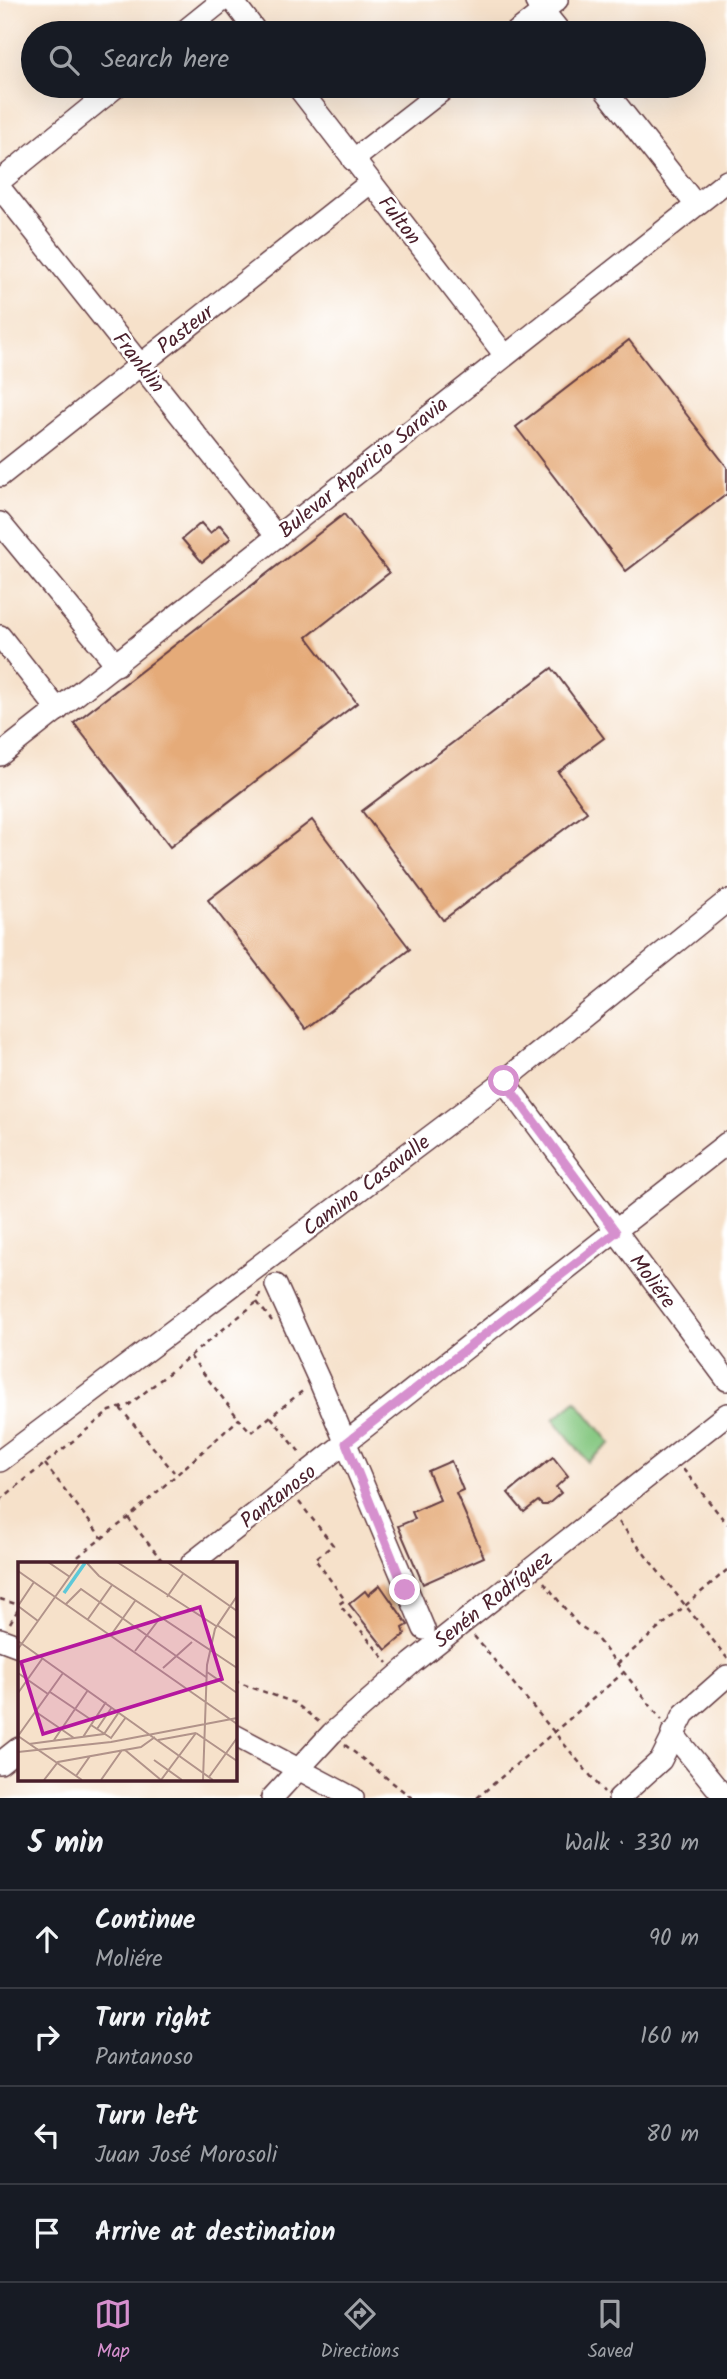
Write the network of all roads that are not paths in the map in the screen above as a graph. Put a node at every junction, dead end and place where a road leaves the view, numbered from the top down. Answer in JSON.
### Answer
{"nodes":[{"id":1,"x":223,"y":0,"type":"edge"},
{"id":2,"x":232,"y":0,"type":"edge"},
{"id":3,"x":545,"y":4,"type":"edge"},
{"id":4,"x":197,"y":21,"type":"edge"},
{"id":5,"x":248,"y":21,"type":"edge"},
{"id":6,"x":527,"y":21,"type":"edge"},
{"id":7,"x":554,"y":21,"type":"edge"},
{"id":8,"x":102,"y":98,"type":"edge"},
{"id":9,"x":306,"y":98,"type":"edge"},
{"id":10,"x":432,"y":98,"type":"edge"},
{"id":11,"x":611,"y":98,"type":"edge"},
{"id":12,"x":353,"y":160,"type":"junction"},
{"id":13,"x":0,"y":181,"type":"edge"},
{"id":14,"x":727,"y":181,"type":"edge"},
{"id":15,"x":370,"y":183,"type":"junction"},
{"id":16,"x":0,"y":188,"type":"edge"},
{"id":17,"x":696,"y":205,"type":"junction"},
{"id":18,"x":504,"y":354,"type":"junction"},
{"id":19,"x":140,"y":364,"type":"junction"},
{"id":20,"x":0,"y":476,"type":"edge"},
{"id":21,"x":0,"y":523,"type":"edge"},
{"id":22,"x":277,"y":537,"type":"junction"},
{"id":23,"x":0,"y":636,"type":"edge"},
{"id":24,"x":117,"y":665,"type":"junction"},
{"id":25,"x":58,"y":710,"type":"junction"},
{"id":26,"x":0,"y":755,"type":"edge"},
{"id":27,"x":725,"y":907,"type":"edge"},
{"id":28,"x":504,"y":1081,"type":"junction"},
{"id":29,"x":727,"y":1143,"type":"edge"},
{"id":30,"x":616,"y":1232,"type":"junction"},
{"id":31,"x":270,"y":1284,"type":"road end"},
{"id":32,"x":727,"y":1380,"type":"edge"},
{"id":33,"x":727,"y":1414,"type":"edge"},
{"id":34,"x":346,"y":1443,"type":"junction"},
{"id":35,"x":0,"y":1461,"type":"edge"},
{"id":36,"x":193,"y":1562,"type":"edge"},
{"id":37,"x":424,"y":1629,"type":"dead end"},
{"id":38,"x":0,"y":1639,"type":"edge"},
{"id":39,"x":18,"y":1646,"type":"edge"},
{"id":40,"x":727,"y":1676,"type":"edge"},
{"id":41,"x":672,"y":1733,"type":"junction"},
{"id":42,"x":236,"y":1736,"type":"edge"},
{"id":43,"x":18,"y":1749,"type":"edge"},
{"id":44,"x":0,"y":1763,"type":"edge"},
{"id":45,"x":300,"y":1770,"type":"junction"},
{"id":46,"x":272,"y":1798,"type":"edge"},
{"id":47,"x":353,"y":1798,"type":"edge"},
{"id":48,"x":619,"y":1798,"type":"edge"},
{"id":49,"x":725,"y":1798,"type":"edge"}],
"edges":[{"from":1,"to":4,"type":"street"},
{"from":2,"to":5,"type":"street"},
{"from":3,"to":6,"type":"street"},
{"from":3,"to":7,"type":"street"},
{"from":8,"to":13,"type":"street"},
{"from":9,"to":12,"type":"street","name":"Fulton"},
{"from":10,"to":12,"type":"street"},
{"from":11,"to":17,"type":"street"},
{"from":12,"to":15,"type":"street","name":"Fulton"},
{"from":14,"to":17,"type":"street","name":"Bulevar Aparicio Saravia"},
{"from":15,"to":18,"type":"street","name":"Fulton"},
{"from":15,"to":19,"type":"street","name":"Pasteur"},
{"from":16,"to":19,"type":"street","name":"Franklin"},
{"from":17,"to":18,"type":"street","name":"Bulevar Aparicio Saravia"},
{"from":18,"to":22,"type":"street","name":"Bulevar Aparicio Saravia"},
{"from":19,"to":20,"type":"street","name":"Pasteur"},
{"from":19,"to":22,"type":"street","name":"Franklin"},
{"from":21,"to":24,"type":"street"},
{"from":22,"to":24,"type":"street","name":"Bulevar Aparicio Saravia"},
{"from":23,"to":25,"type":"street"},
{"from":24,"to":25,"type":"street","name":"Bulevar Aparicio Saravia"},
{"from":25,"to":26,"type":"street","name":"Bulevar Aparicio Saravia"},
{"from":27,"to":28,"type":"street","name":"Camino Casavalle"},
{"from":28,"to":30,"type":"street","name":"Moliére"},
{"from":28,"to":35,"type":"street","name":"Camino Casavalle"},
{"from":29,"to":30,"type":"street","name":"Pantanoso"},
{"from":30,"to":32,"type":"street","name":"Moliére"},
{"from":30,"to":34,"type":"street","name":"Pantanoso"},
{"from":31,"to":34,"type":"street"},
{"from":33,"to":45,"type":"street","name":"Senén Rodríguez"},
{"from":34,"to":36,"type":"street","name":"Pantanoso"},
{"from":34,"to":37,"type":"street"},
{"from":38,"to":39,"type":"street"},
{"from":40,"to":41,"type":"street"},
{"from":41,"to":48,"type":"street"},
{"from":41,"to":49,"type":"street"},
{"from":42,"to":45,"type":"street"},
{"from":43,"to":44,"type":"street"},
{"from":45,"to":46,"type":"street","name":"Senén Rodríguez"},
{"from":45,"to":47,"type":"street"}]}
